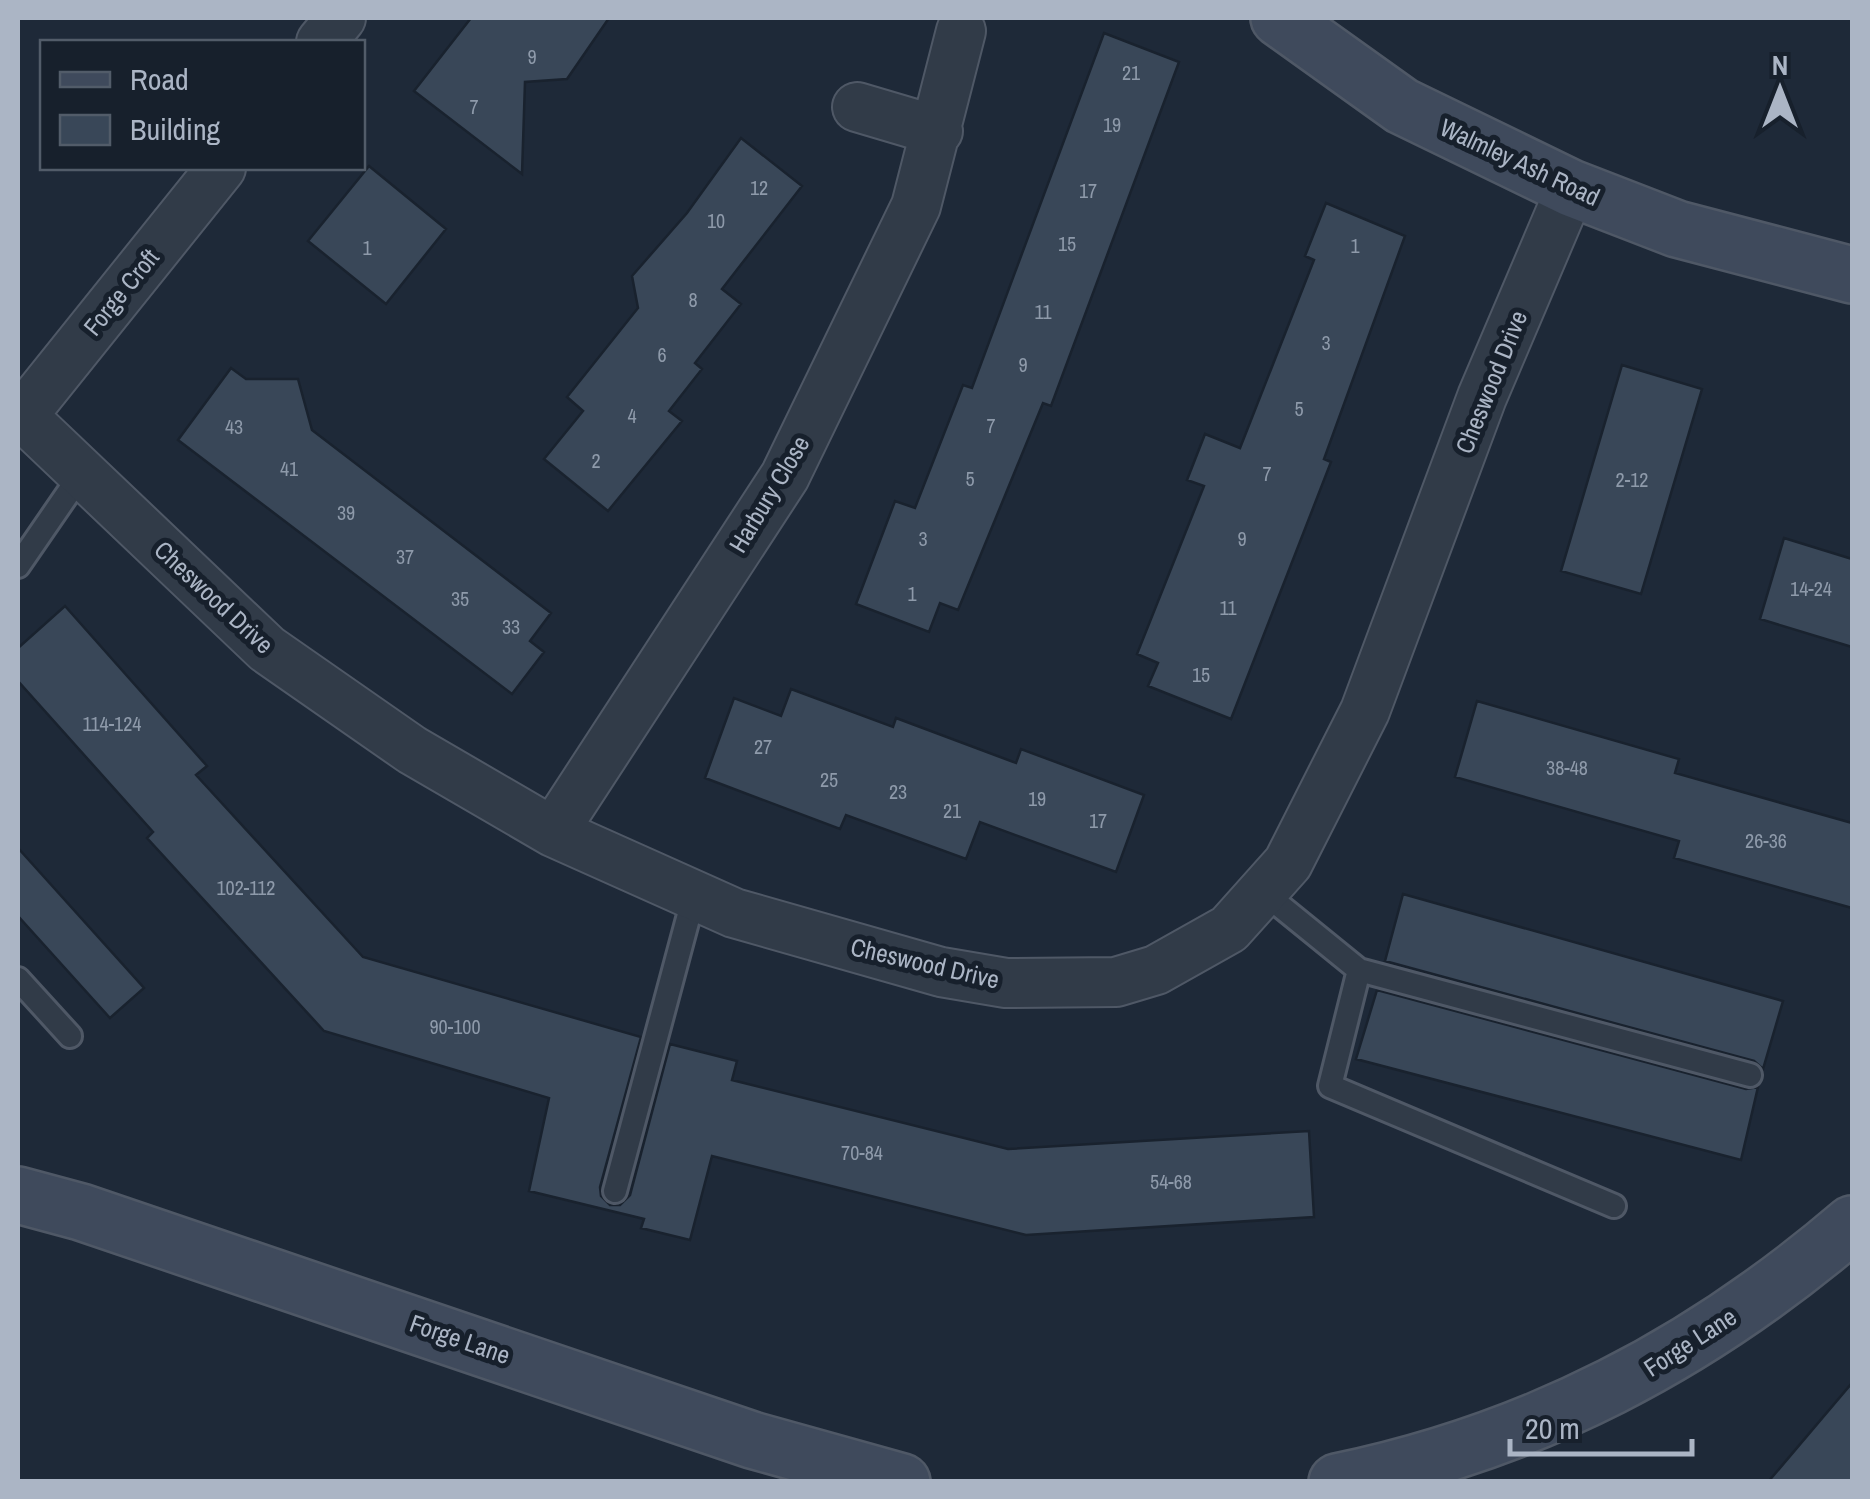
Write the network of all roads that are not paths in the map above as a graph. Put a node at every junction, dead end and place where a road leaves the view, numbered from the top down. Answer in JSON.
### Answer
{"nodes":[{"id":1,"x":341,"y":18,"type":"edge"},
{"id":2,"x":1279,"y":18,"type":"edge"},
{"id":3,"x":961,"y":31,"type":"dead end"},
{"id":4,"x":323,"y":40,"type":"edge"},
{"id":5,"x":857,"y":107,"type":"dead end"},
{"id":6,"x":938,"y":132,"type":"junction"},
{"id":7,"x":219,"y":170,"type":"edge"},
{"id":8,"x":1571,"y":188,"type":"junction"},
{"id":9,"x":1852,"y":243,"type":"edge"},
{"id":10,"x":1786,"y":255,"type":"junction"},
{"id":11,"x":1852,"y":275,"type":"edge"},
{"id":12,"x":20,"y":414,"type":"edge"},
{"id":13,"x":82,"y":472,"type":"junction"},
{"id":14,"x":18,"y":566,"type":"edge"},
{"id":15,"x":553,"y":832,"type":"junction"},
{"id":16,"x":1262,"y":892,"type":"junction"},
{"id":17,"x":694,"y":896,"type":"junction"},
{"id":18,"x":1359,"y":970,"type":"junction"},
{"id":19,"x":18,"y":979,"type":"edge"},
{"id":20,"x":70,"y":1036,"type":"dead end"},
{"id":21,"x":1750,"y":1075,"type":"dead end"},
{"id":22,"x":615,"y":1190,"type":"dead end"},
{"id":23,"x":18,"y":1194,"type":"edge"},
{"id":24,"x":1614,"y":1206,"type":"dead end"},
{"id":25,"x":1852,"y":1224,"type":"edge"},
{"id":26,"x":902,"y":1482,"type":"edge"},
{"id":27,"x":1338,"y":1482,"type":"edge"}],
"edges":[{"from":1,"to":4,"type":"street"},
{"from":2,"to":8,"type":"street","name":"Walmley Ash Road"},
{"from":3,"to":6,"type":"street","name":"Harbury Close"},
{"from":5,"to":6,"type":"street"},
{"from":6,"to":15,"type":"street","name":"Harbury Close"},
{"from":7,"to":12,"type":"street","name":"Forge Croft"},
{"from":8,"to":10,"type":"street","name":"Walmley Ash Road"},
{"from":8,"to":16,"type":"street","name":"Cheswood Drive"},
{"from":9,"to":10,"type":"street","name":"Walmley Ash Road"},
{"from":10,"to":11,"type":"street","name":"Walmley Ash Road"},
{"from":12,"to":13,"type":"street","name":"Cheswood Drive"},
{"from":13,"to":14,"type":"lane"},
{"from":13,"to":15,"type":"street","name":"Cheswood Drive"},
{"from":15,"to":17,"type":"street","name":"Cheswood Drive"},
{"from":16,"to":17,"type":"street","name":"Cheswood Drive"},
{"from":16,"to":18,"type":"lane"},
{"from":17,"to":22,"type":"lane"},
{"from":18,"to":21,"type":"lane"},
{"from":18,"to":24,"type":"lane"},
{"from":19,"to":20,"type":"lane"},
{"from":23,"to":26,"type":"street","name":"Forge Lane"},
{"from":25,"to":27,"type":"street","name":"Forge Lane"}]}
